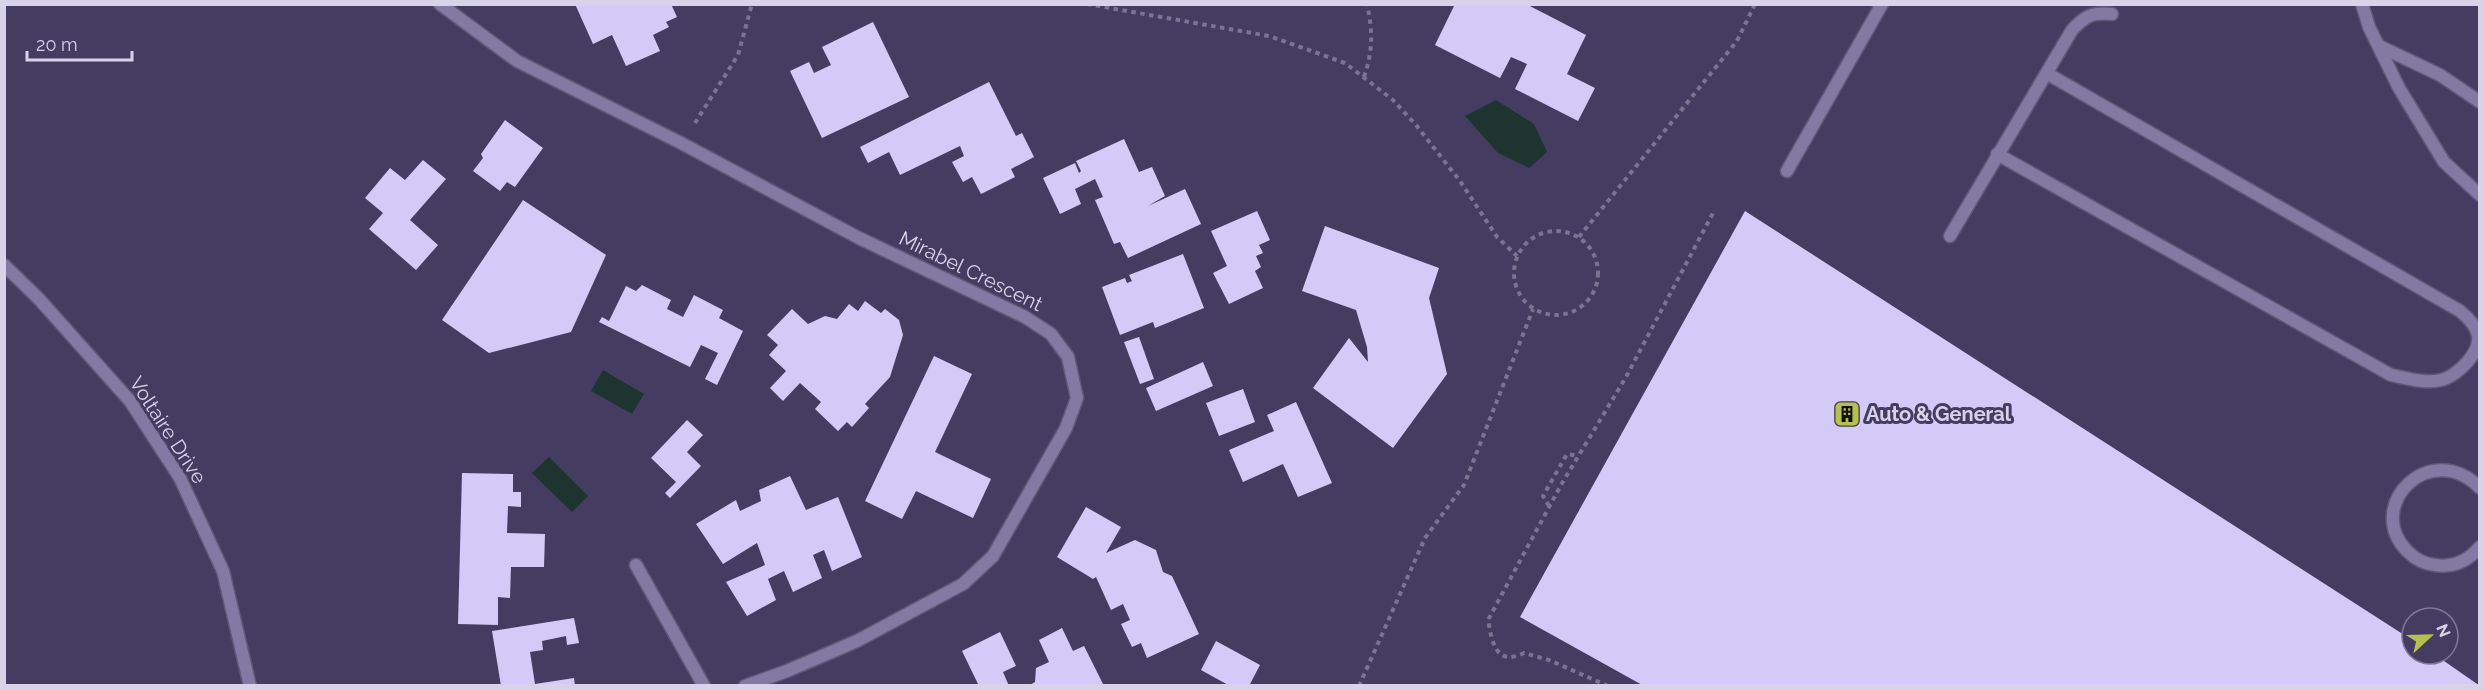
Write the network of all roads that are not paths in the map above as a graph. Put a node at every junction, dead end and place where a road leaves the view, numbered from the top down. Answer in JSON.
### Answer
{"nodes":[{"id":1,"x":440,"y":4,"type":"edge"},
{"id":2,"x":1882,"y":4,"type":"edge"},
{"id":3,"x":2362,"y":4,"type":"edge"},
{"id":4,"x":2112,"y":14,"type":"dead end"},
{"id":5,"x":2379,"y":46,"type":"junction"},
{"id":6,"x":2048,"y":74,"type":"junction"},
{"id":7,"x":2480,"y":102,"type":"edge"},
{"id":8,"x":1997,"y":154,"type":"junction"},
{"id":9,"x":1787,"y":171,"type":"dead end"},
{"id":10,"x":2480,"y":195,"type":"edge"},
{"id":11,"x":1950,"y":236,"type":"dead end"},
{"id":12,"x":4,"y":265,"type":"edge"},
{"id":13,"x":2480,"y":488,"type":"edge"},
{"id":14,"x":2480,"y":547,"type":"edge"},
{"id":15,"x":636,"y":565,"type":"dead end"},
{"id":16,"x":250,"y":686,"type":"edge"},
{"id":17,"x":704,"y":686,"type":"edge"},
{"id":18,"x":746,"y":686,"type":"edge"}],
"edges":[{"from":1,"to":18,"type":"street","name":"Mirabel Crescent"},
{"from":2,"to":9,"type":"street"},
{"from":3,"to":5,"type":"street"},
{"from":4,"to":6,"type":"street"},
{"from":5,"to":7,"type":"street"},
{"from":5,"to":10,"type":"street"},
{"from":6,"to":8,"type":"street"},
{"from":6,"to":8,"type":"street"},
{"from":8,"to":11,"type":"street"},
{"from":12,"to":16,"type":"street","name":"Voltaire Drive"},
{"from":13,"to":14,"type":"street"},
{"from":15,"to":17,"type":"street"}]}
